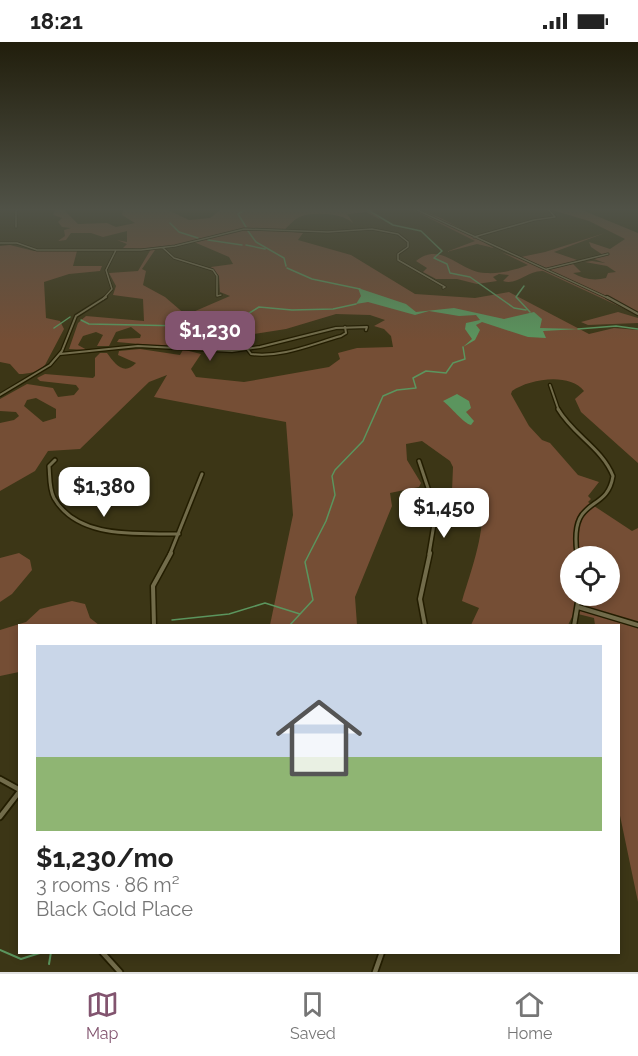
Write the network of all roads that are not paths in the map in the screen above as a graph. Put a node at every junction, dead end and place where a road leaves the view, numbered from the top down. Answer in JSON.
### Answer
{"nodes":[{"id":1,"x":114,"y":253,"type":"edge"},
{"id":2,"x":167,"y":253,"type":"edge"},
{"id":3,"x":400,"y":253,"type":"edge"},
{"id":4,"x":509,"y":253,"type":"edge"},
{"id":5,"x":608,"y":254,"type":"dead end"},
{"id":6,"x":545,"y":269,"type":"junction"},
{"id":7,"x":442,"y":288,"type":"dead end"},
{"id":8,"x":221,"y":296,"type":"dead end"},
{"id":9,"x":638,"y":314,"type":"edge"},
{"id":10,"x":345,"y":327,"type":"junction"},
{"id":11,"x":366,"y":330,"type":"dead end"},
{"id":12,"x":248,"y":350,"type":"junction"},
{"id":13,"x":60,"y":354,"type":"junction"},
{"id":14,"x":550,"y":385,"type":"dead end"},
{"id":15,"x":0,"y":395,"type":"edge"},
{"id":16,"x":55,"y":460,"type":"dead end"},
{"id":17,"x":419,"y":461,"type":"dead end"},
{"id":18,"x":202,"y":474,"type":"dead end"},
{"id":19,"x":178,"y":534,"type":"junction"},
{"id":20,"x":576,"y":546,"type":"edge"},
{"id":21,"x":578,"y":607,"type":"joint"},
{"id":22,"x":154,"y":624,"type":"edge"},
{"id":23,"x":426,"y":624,"type":"edge"},
{"id":24,"x":574,"y":624,"type":"edge"},
{"id":25,"x":638,"y":626,"type":"edge"},
{"id":26,"x":0,"y":779,"type":"edge"},
{"id":27,"x":18,"y":790,"type":"edge"},
{"id":28,"x":18,"y":794,"type":"edge"},
{"id":29,"x":0,"y":817,"type":"edge"},
{"id":30,"x":104,"y":954,"type":"edge"},
{"id":31,"x":381,"y":954,"type":"edge"},
{"id":32,"x":120,"y":972,"type":"edge"},
{"id":33,"x":375,"y":972,"type":"edge"}],
"edges":[{"from":1,"to":13,"type":"street"},
{"from":2,"to":8,"type":"street"},
{"from":3,"to":7,"type":"street"},
{"from":4,"to":6,"type":"street"},
{"from":5,"to":6,"type":"street"},
{"from":6,"to":9,"type":"street"},
{"from":10,"to":11,"type":"street"},
{"from":10,"to":12,"type":"street"},
{"from":10,"to":12,"type":"street"},
{"from":12,"to":13,"type":"street"},
{"from":13,"to":15,"type":"street"},
{"from":14,"to":20,"type":"street"},
{"from":16,"to":19,"type":"street"},
{"from":17,"to":23,"type":"street"},
{"from":18,"to":19,"type":"street"},
{"from":19,"to":22,"type":"street"},
{"from":21,"to":24,"type":"street"},
{"from":21,"to":25,"type":"street"},
{"from":26,"to":27,"type":"street"},
{"from":28,"to":29,"type":"street"},
{"from":30,"to":32,"type":"street"},
{"from":31,"to":33,"type":"street"}]}
